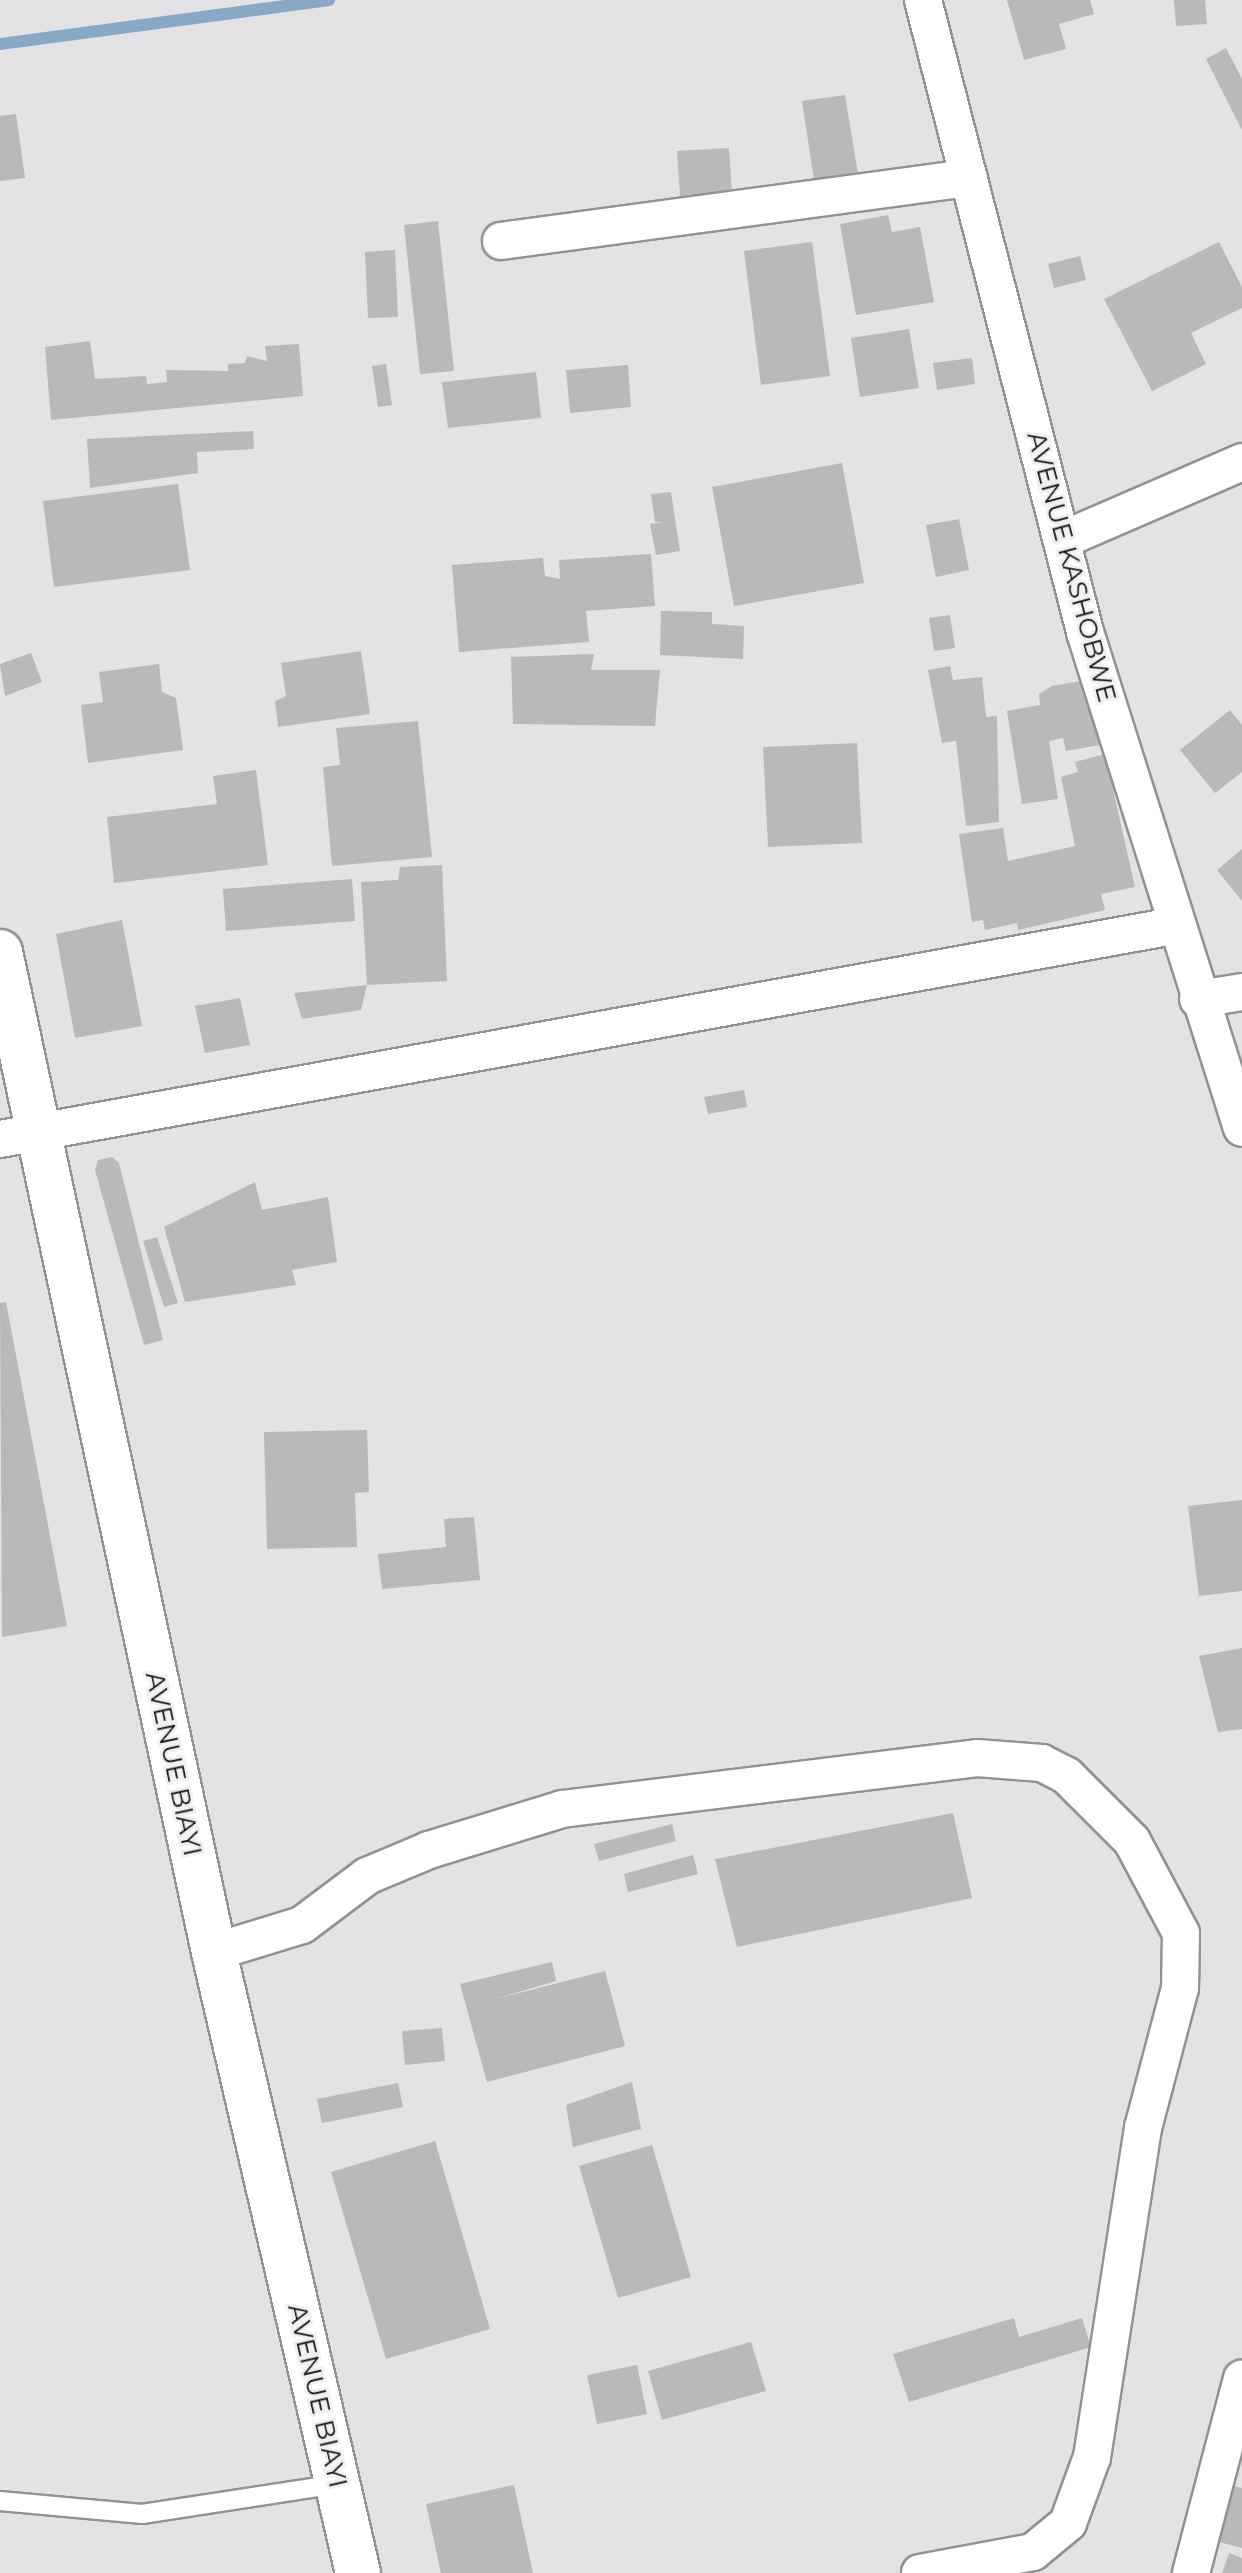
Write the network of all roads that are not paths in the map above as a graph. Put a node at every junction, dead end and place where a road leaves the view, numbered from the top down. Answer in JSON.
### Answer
{"nodes":[{"id":1,"x":923,"y":0,"type":"edge"},
{"id":2,"x":969,"y":178,"type":"junction"},
{"id":3,"x":501,"y":241,"type":"dead end"},
{"id":4,"x":1242,"y":462,"type":"edge"},
{"id":5,"x":1062,"y":540,"type":"junction"},
{"id":6,"x":1173,"y":926,"type":"junction"},
{"id":7,"x":0,"y":952,"type":"edge"},
{"id":8,"x":1242,"y":992,"type":"edge"},
{"id":9,"x":1198,"y":999,"type":"junction"},
{"id":10,"x":1242,"y":1128,"type":"edge"},
{"id":11,"x":20,"y":1135,"type":"edge"},
{"id":12,"x":214,"y":1952,"type":"junction"},
{"id":13,"x":1242,"y":2379,"type":"edge"},
{"id":14,"x":337,"y":2484,"type":"junction"},
{"id":15,"x":0,"y":2501,"type":"edge"},
{"id":16,"x":358,"y":2573,"type":"edge"},
{"id":17,"x":920,"y":2573,"type":"edge"},
{"id":18,"x":1191,"y":2573,"type":"edge"}],
"edges":[{"from":1,"to":2,"type":"street","name":"AVENUE KASHOBWE"},
{"from":2,"to":3,"type":"street"},
{"from":2,"to":5,"type":"street","name":"AVENUE KASHOBWE"},
{"from":4,"to":5,"type":"street"},
{"from":5,"to":6,"type":"street","name":"AVENUE KASHOBWE"},
{"from":6,"to":9,"type":"street","name":"AVENUE KASHOBWE"},
{"from":6,"to":11,"type":"street"},
{"from":7,"to":11,"type":"street","name":"AVENUE BIAYI"},
{"from":8,"to":9,"type":"street"},
{"from":9,"to":10,"type":"street","name":"AVENUE KASHOBWE"},
{"from":11,"to":12,"type":"street","name":"AVENUE BIAYI"},
{"from":12,"to":14,"type":"street","name":"AVENUE BIAYI"},
{"from":12,"to":17,"type":"street"},
{"from":13,"to":18,"type":"street"},
{"from":14,"to":15,"type":"lane"},
{"from":14,"to":16,"type":"street","name":"AVENUE BIAYI"}]}
